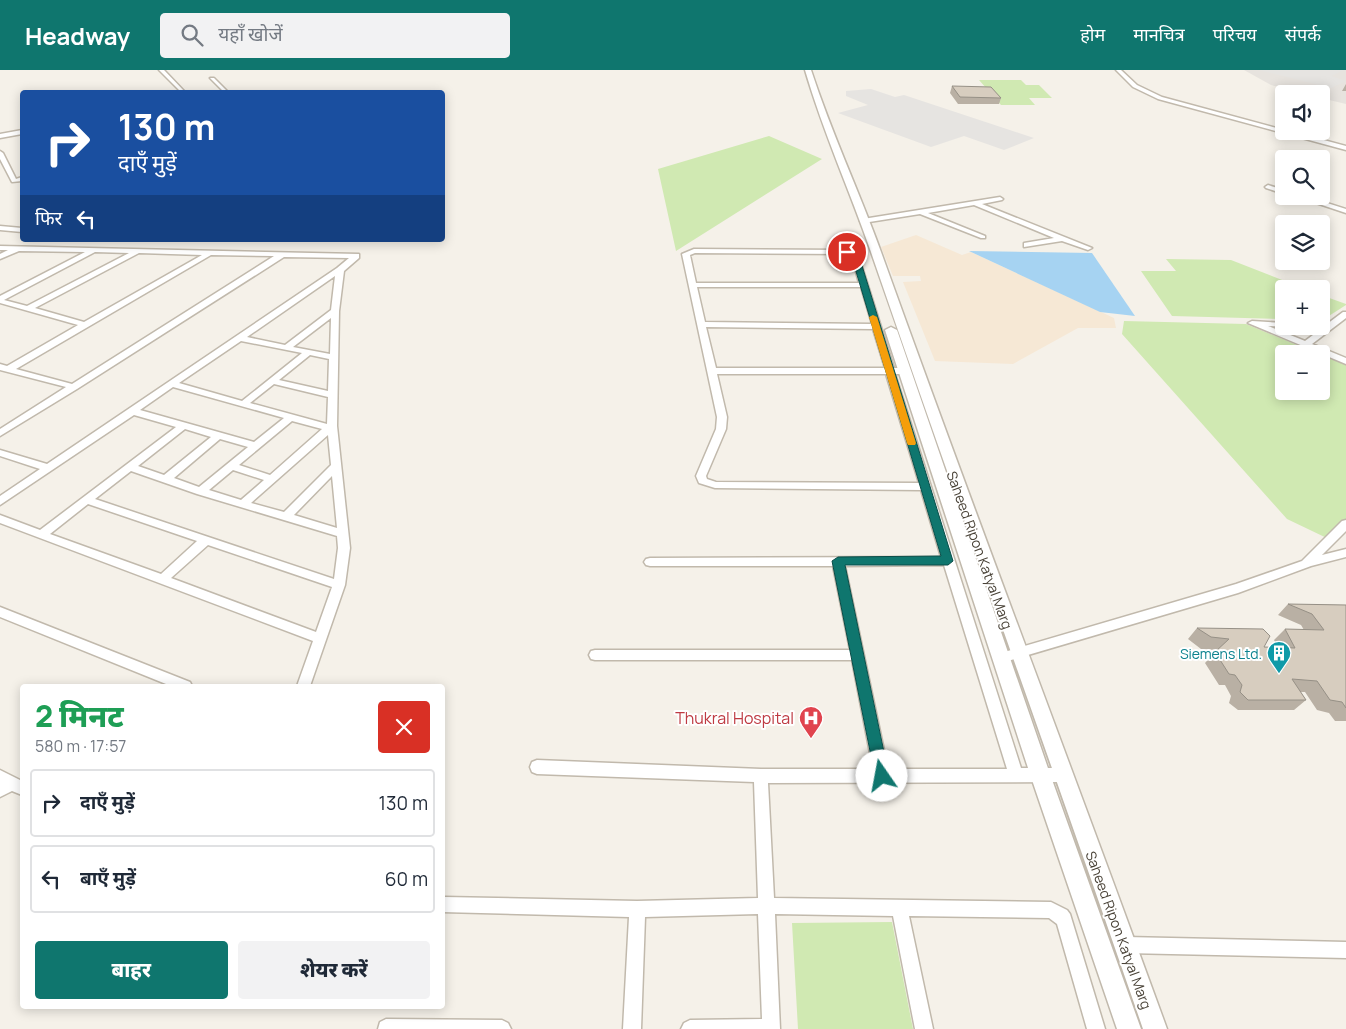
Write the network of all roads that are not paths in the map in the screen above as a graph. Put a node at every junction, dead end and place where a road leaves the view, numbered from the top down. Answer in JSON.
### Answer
{"nodes":[{"id":1,"x":161,"y":70,"type":"edge"},
{"id":2,"x":806,"y":70,"type":"edge"},
{"id":3,"x":1118,"y":70,"type":"edge"},
{"id":4,"x":212,"y":80,"type":"dead end"},
{"id":5,"x":181,"y":90,"type":"edge"},
{"id":6,"x":224,"y":90,"type":"edge"},
{"id":7,"x":20,"y":132,"type":"edge"},
{"id":8,"x":0,"y":136,"type":"edge"},
{"id":9,"x":1346,"y":148,"type":"edge"},
{"id":10,"x":834,"y":152,"type":"junction"},
{"id":11,"x":0,"y":153,"type":"edge"},
{"id":12,"x":20,"y":180,"type":"edge"},
{"id":13,"x":1268,"y":187,"type":"dead end"},
{"id":14,"x":1275,"y":189,"type":"edge"},
{"id":15,"x":1000,"y":199,"type":"dead end"},
{"id":16,"x":974,"y":203,"type":"junction"},
{"id":17,"x":1327,"y":205,"type":"edge"},
{"id":18,"x":1346,"y":211,"type":"edge"},
{"id":19,"x":921,"y":212,"type":"junction"},
{"id":20,"x":1005,"y":217,"type":"junction"},
{"id":21,"x":863,"y":221,"type":"junction"},
{"id":22,"x":1009,"y":226,"type":"dead end"},
{"id":23,"x":0,"y":228,"type":"edge"},
{"id":24,"x":20,"y":230,"type":"edge"},
{"id":25,"x":1037,"y":230,"type":"junction"},
{"id":26,"x":983,"y":237,"type":"dead end"},
{"id":27,"x":1062,"y":239,"type":"junction"},
{"id":28,"x":1048,"y":243,"type":"junction"},
{"id":29,"x":1027,"y":245,"type":"dead end"},
{"id":30,"x":0,"y":248,"type":"edge"},
{"id":31,"x":19,"y":248,"type":"junction"},
{"id":32,"x":1088,"y":248,"type":"dead end"},
{"id":33,"x":94,"y":250,"type":"junction"},
{"id":34,"x":870,"y":250,"type":"junction"},
{"id":35,"x":137,"y":251,"type":"junction"},
{"id":36,"x":209,"y":253,"type":"junction"},
{"id":37,"x":281,"y":255,"type":"junction"},
{"id":38,"x":0,"y":257,"type":"edge"},
{"id":39,"x":340,"y":270,"type":"junction"},
{"id":40,"x":693,"y":285,"type":"junction"},
{"id":41,"x":862,"y":285,"type":"junction"},
{"id":42,"x":0,"y":300,"type":"edge"},
{"id":43,"x":29,"y":308,"type":"junction"},
{"id":44,"x":335,"y":311,"type":"junction"},
{"id":45,"x":1346,"y":314,"type":"edge"},
{"id":46,"x":701,"y":324,"type":"junction"},
{"id":47,"x":1275,"y":324,"type":"edge"},
{"id":48,"x":86,"y":325,"type":"junction"},
{"id":49,"x":1330,"y":326,"type":"edge"},
{"id":50,"x":876,"y":327,"type":"junction"},
{"id":51,"x":1275,"y":333,"type":"edge"},
{"id":52,"x":1281,"y":335,"type":"edge"},
{"id":53,"x":1318,"y":335,"type":"edge"},
{"id":54,"x":238,"y":338,"type":"junction"},
{"id":55,"x":1305,"y":345,"type":"joint"},
{"id":56,"x":286,"y":348,"type":"junction"},
{"id":57,"x":309,"y":352,"type":"junction"},
{"id":58,"x":1330,"y":355,"type":"edge"},
{"id":59,"x":333,"y":357,"type":"junction"},
{"id":60,"x":1346,"y":362,"type":"edge"},
{"id":61,"x":4,"y":368,"type":"edge"},
{"id":62,"x":712,"y":371,"type":"junction"},
{"id":63,"x":889,"y":371,"type":"junction"},
{"id":64,"x":905,"y":371,"type":"junction"},
{"id":65,"x":272,"y":381,"type":"junction"},
{"id":66,"x":171,"y":384,"type":"junction"},
{"id":67,"x":74,"y":387,"type":"junction"},
{"id":68,"x":332,"y":395,"type":"junction"},
{"id":69,"x":242,"y":405,"type":"junction"},
{"id":70,"x":131,"y":411,"type":"junction"},
{"id":71,"x":289,"y":419,"type":"junction"},
{"id":72,"x":183,"y":426,"type":"junction"},
{"id":73,"x":330,"y":427,"type":"junction"},
{"id":74,"x":0,"y":433,"type":"edge"},
{"id":75,"x":218,"y":436,"type":"junction"},
{"id":76,"x":256,"y":446,"type":"junction"},
{"id":77,"x":0,"y":454,"type":"edge"},
{"id":78,"x":232,"y":466,"type":"junction"},
{"id":79,"x":336,"y":466,"type":"junction"},
{"id":80,"x":131,"y":467,"type":"junction"},
{"id":81,"x":47,"y":468,"type":"junction"},
{"id":82,"x":271,"y":478,"type":"junction"},
{"id":83,"x":166,"y":479,"type":"junction"},
{"id":84,"x":925,"y":487,"type":"junction"},
{"id":85,"x":202,"y":491,"type":"junction"},
{"id":86,"x":87,"y":500,"type":"junction"},
{"id":87,"x":0,"y":501,"type":"edge"},
{"id":88,"x":243,"y":504,"type":"junction"},
{"id":89,"x":286,"y":517,"type":"junction"},
{"id":90,"x":0,"y":519,"type":"edge"},
{"id":91,"x":1346,"y":524,"type":"edge"},
{"id":92,"x":344,"y":534,"type":"junction"},
{"id":93,"x":41,"y":535,"type":"junction"},
{"id":94,"x":206,"y":540,"type":"junction"},
{"id":95,"x":1346,"y":553,"type":"edge"},
{"id":96,"x":838,"y":561,"type":"junction"},
{"id":97,"x":948,"y":561,"type":"junction"},
{"id":98,"x":650,"y":562,"type":"dead end"},
{"id":99,"x":1306,"y":564,"type":"junction"},
{"id":100,"x":162,"y":580,"type":"junction"},
{"id":101,"x":340,"y":585,"type":"junction"},
{"id":102,"x":0,"y":612,"type":"edge"},
{"id":103,"x":321,"y":639,"type":"junction"},
{"id":104,"x":1018,"y":654,"type":"junction"},
{"id":105,"x":595,"y":655,"type":"dead end"},
{"id":106,"x":857,"y":655,"type":"junction"},
{"id":107,"x":1001,"y":658,"type":"junction"},
{"id":108,"x":180,"y":684,"type":"edge"},
{"id":109,"x":305,"y":684,"type":"edge"},
{"id":110,"x":537,"y":767,"type":"dead end"},
{"id":111,"x":1016,"y":774,"type":"junction"},
{"id":112,"x":1040,"y":774,"type":"junction"},
{"id":113,"x":1063,"y":775,"type":"junction"},
{"id":114,"x":761,"y":776,"type":"junction"},
{"id":115,"x":882,"y":776,"type":"junction"},
{"id":116,"x":445,"y":905,"type":"edge"},
{"id":117,"x":766,"y":906,"type":"junction"},
{"id":118,"x":899,"y":907,"type":"junction"},
{"id":119,"x":637,"y":909,"type":"junction"},
{"id":120,"x":1126,"y":945,"type":"junction"},
{"id":121,"x":1346,"y":950,"type":"edge"},
{"id":122,"x":386,"y":1028,"type":"edge"},
{"id":123,"x":771,"y":1028,"type":"edge"},
{"id":124,"x":502,"y":1029,"type":"edge"},
{"id":125,"x":632,"y":1029,"type":"edge"},
{"id":126,"x":690,"y":1029,"type":"edge"},
{"id":127,"x":924,"y":1029,"type":"edge"},
{"id":128,"x":1096,"y":1029,"type":"edge"},
{"id":129,"x":1129,"y":1029,"type":"edge"},
{"id":130,"x":1155,"y":1029,"type":"edge"}],
"edges":[{"from":1,"to":5,"type":"street"},
{"from":2,"to":10,"type":"street","name":"Saheed Ripon Katyal Marg"},
{"from":3,"to":9,"type":"street"},
{"from":4,"to":6,"type":"street"},
{"from":7,"to":8,"type":"street"},
{"from":10,"to":21,"type":"street","name":"Saheed Ripon Katyal Marg"},
{"from":10,"to":34,"type":"street","name":"Saheed Ripon Katyal Marg"},
{"from":11,"to":12,"type":"street"},
{"from":13,"to":14,"type":"street"},
{"from":15,"to":16,"type":"street"},
{"from":16,"to":19,"type":"street"},
{"from":16,"to":20,"type":"street"},
{"from":17,"to":18,"type":"street"},
{"from":19,"to":21,"type":"street"},
{"from":19,"to":26,"type":"street"},
{"from":20,"to":22,"type":"street"},
{"from":20,"to":25,"type":"street"},
{"from":21,"to":34,"type":"street","name":"Saheed Ripon Katyal Marg"},
{"from":23,"to":24,"type":"street"},
{"from":25,"to":27,"type":"street"},
{"from":25,"to":28,"type":"street"},
{"from":27,"to":28,"type":"street"},
{"from":27,"to":32,"type":"street"},
{"from":28,"to":29,"type":"street"},
{"from":30,"to":31,"type":"street"},
{"from":31,"to":33,"type":"street"},
{"from":31,"to":38,"type":"street"},
{"from":33,"to":35,"type":"street"},
{"from":33,"to":42,"type":"street"},
{"from":34,"to":64,"type":"street","name":"Saheed Ripon Katyal Marg"},
{"from":34,"to":104,"type":"street","name":"Saheed Ripon Katyal Marg"},
{"from":35,"to":36,"type":"street"},
{"from":35,"to":43,"type":"street"},
{"from":36,"to":37,"type":"street"},
{"from":36,"to":48,"type":"street"},
{"from":37,"to":39,"type":"street"},
{"from":37,"to":67,"type":"street"},
{"from":39,"to":44,"type":"street"},
{"from":39,"to":54,"type":"street"},
{"from":40,"to":41,"type":"street"},
{"from":40,"to":41,"type":"street"},
{"from":40,"to":46,"type":"street"},
{"from":41,"to":50,"type":"street"},
{"from":42,"to":43,"type":"street"},
{"from":43,"to":48,"type":"street"},
{"from":44,"to":56,"type":"street"},
{"from":44,"to":59,"type":"street"},
{"from":45,"to":49,"type":"street"},
{"from":46,"to":50,"type":"street"},
{"from":46,"to":62,"type":"street"},
{"from":47,"to":51,"type":"street"},
{"from":48,"to":61,"type":"street"},
{"from":50,"to":63,"type":"street"},
{"from":52,"to":55,"type":"street"},
{"from":53,"to":55,"type":"street"},
{"from":54,"to":56,"type":"street"},
{"from":54,"to":66,"type":"street"},
{"from":56,"to":57,"type":"street"},
{"from":57,"to":59,"type":"street"},
{"from":57,"to":65,"type":"street"},
{"from":58,"to":60,"type":"street"},
{"from":59,"to":68,"type":"street"},
{"from":61,"to":67,"type":"street"},
{"from":62,"to":63,"type":"street"},
{"from":62,"to":84,"type":"street"},
{"from":63,"to":64,"type":"street"},
{"from":63,"to":84,"type":"street"},
{"from":64,"to":107,"type":"street","name":"Saheed Ripon Katyal Marg"},
{"from":65,"to":68,"type":"street"},
{"from":65,"to":69,"type":"street"},
{"from":66,"to":69,"type":"street"},
{"from":66,"to":70,"type":"street"},
{"from":67,"to":74,"type":"street"},
{"from":68,"to":73,"type":"street"},
{"from":69,"to":71,"type":"street"},
{"from":70,"to":72,"type":"street"},
{"from":70,"to":81,"type":"street"},
{"from":71,"to":73,"type":"street"},
{"from":71,"to":76,"type":"street"},
{"from":72,"to":75,"type":"street"},
{"from":72,"to":80,"type":"street"},
{"from":73,"to":79,"type":"street"},
{"from":73,"to":82,"type":"street"},
{"from":75,"to":76,"type":"street"},
{"from":75,"to":83,"type":"street"},
{"from":76,"to":78,"type":"street"},
{"from":77,"to":81,"type":"street"},
{"from":78,"to":82,"type":"street"},
{"from":78,"to":85,"type":"street"},
{"from":79,"to":89,"type":"street"},
{"from":79,"to":92,"type":"street"},
{"from":80,"to":83,"type":"street"},
{"from":80,"to":86,"type":"street"},
{"from":81,"to":87,"type":"street"},
{"from":82,"to":88,"type":"street"},
{"from":83,"to":85,"type":"street"},
{"from":84,"to":97,"type":"street"},
{"from":85,"to":88,"type":"street"},
{"from":86,"to":93,"type":"street"},
{"from":86,"to":94,"type":"street"},
{"from":88,"to":89,"type":"street"},
{"from":89,"to":92,"type":"street"},
{"from":90,"to":93,"type":"street"},
{"from":91,"to":99,"type":"street"},
{"from":92,"to":101,"type":"street"},
{"from":93,"to":100,"type":"street"},
{"from":94,"to":100,"type":"street"},
{"from":94,"to":101,"type":"street"},
{"from":95,"to":99,"type":"street"},
{"from":96,"to":97,"type":"street"},
{"from":96,"to":98,"type":"street"},
{"from":96,"to":106,"type":"street"},
{"from":97,"to":111,"type":"street"},
{"from":99,"to":104,"type":"street"},
{"from":100,"to":103,"type":"street"},
{"from":101,"to":103,"type":"street"},
{"from":102,"to":108,"type":"street"},
{"from":103,"to":109,"type":"street"},
{"from":104,"to":107,"type":"street"},
{"from":104,"to":113,"type":"street","name":"Saheed Ripon Katyal Marg"},
{"from":105,"to":106,"type":"street"},
{"from":106,"to":115,"type":"street"},
{"from":107,"to":112,"type":"street","name":"Saheed Ripon Katyal Marg"},
{"from":110,"to":114,"type":"street"},
{"from":111,"to":112,"type":"street"},
{"from":111,"to":115,"type":"street"},
{"from":112,"to":113,"type":"street"},
{"from":112,"to":129,"type":"street","name":"Saheed Ripon Katyal Marg"},
{"from":113,"to":120,"type":"street","name":"Saheed Ripon Katyal Marg"},
{"from":114,"to":115,"type":"street"},
{"from":114,"to":117,"type":"street"},
{"from":116,"to":119,"type":"street"},
{"from":117,"to":118,"type":"street"},
{"from":117,"to":119,"type":"street"},
{"from":117,"to":123,"type":"street"},
{"from":118,"to":127,"type":"street"},
{"from":118,"to":128,"type":"street"},
{"from":119,"to":125,"type":"street"},
{"from":120,"to":121,"type":"street"},
{"from":120,"to":130,"type":"street","name":"Saheed Ripon Katyal Marg"},
{"from":122,"to":124,"type":"street"},
{"from":123,"to":126,"type":"street"}]}
